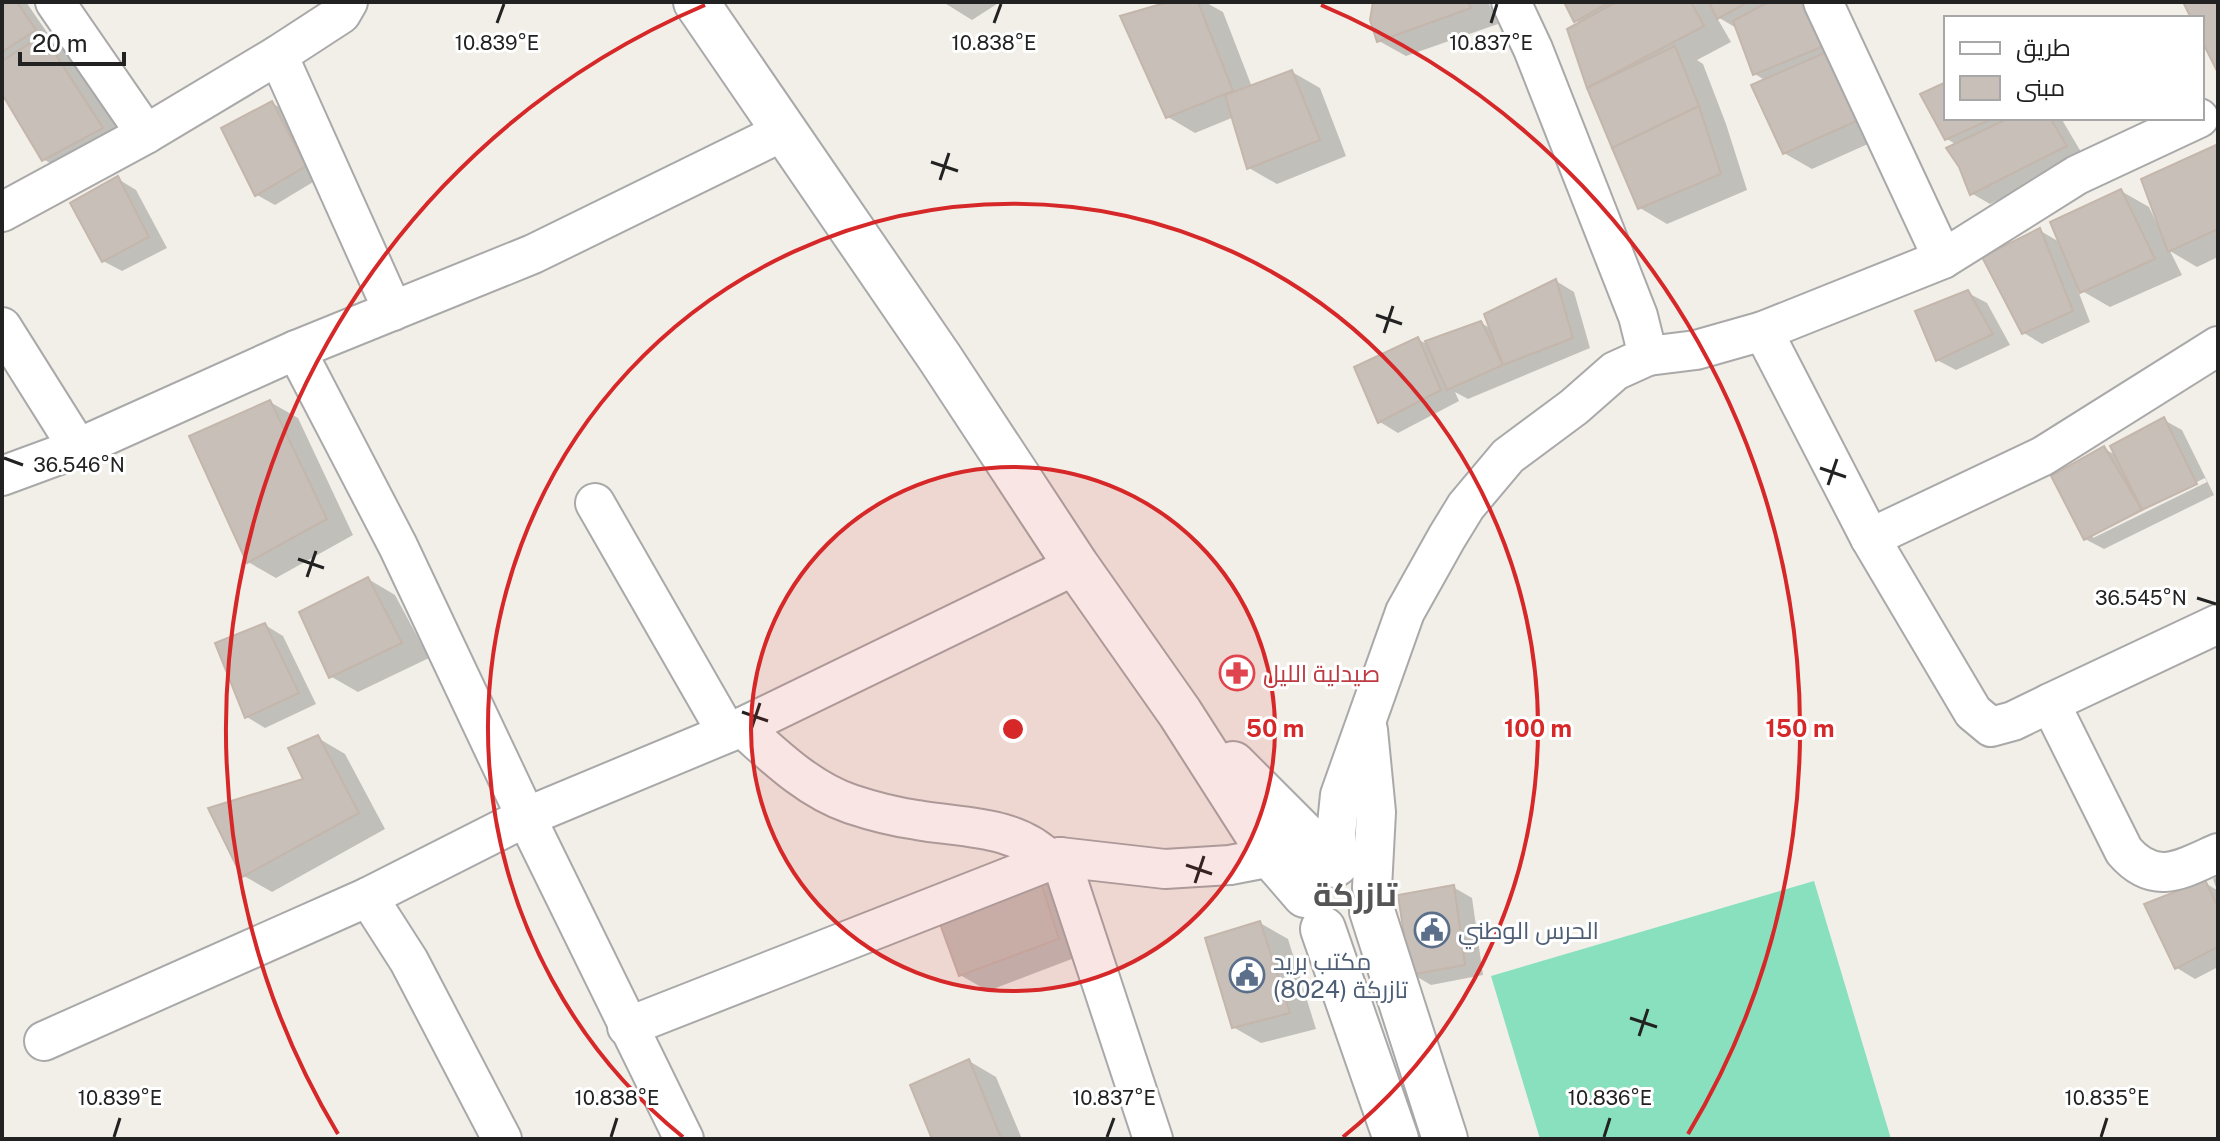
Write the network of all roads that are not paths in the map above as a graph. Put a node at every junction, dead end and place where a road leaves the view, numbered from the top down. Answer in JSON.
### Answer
{"nodes":[{"id":1,"x":55,"y":2,"type":"edge"},
{"id":2,"x":348,"y":2,"type":"edge"},
{"id":3,"x":696,"y":2,"type":"edge"},
{"id":4,"x":1511,"y":2,"type":"edge"},
{"id":5,"x":1823,"y":2,"type":"edge"},
{"id":6,"x":278,"y":55,"type":"junction"},
{"id":7,"x":2194,"y":120,"type":"edge"},
{"id":8,"x":784,"y":131,"type":"junction"},
{"id":9,"x":146,"y":134,"type":"junction"},
{"id":10,"x":2,"y":212,"type":"edge"},
{"id":11,"x":1943,"y":259,"type":"junction"},
{"id":12,"x":393,"y":311,"type":"junction"},
{"id":13,"x":2,"y":327,"type":"edge"},
{"id":14,"x":1763,"y":331,"type":"junction"},
{"id":15,"x":2218,"y":346,"type":"edge"},
{"id":16,"x":296,"y":350,"type":"junction"},
{"id":17,"x":1648,"y":356,"type":"junction"},
{"id":18,"x":78,"y":448,"type":"junction"},
{"id":19,"x":2,"y":476,"type":"edge"},
{"id":20,"x":595,"y":503,"type":"dead end"},
{"id":21,"x":1870,"y":538,"type":"junction"},
{"id":22,"x":1076,"y":565,"type":"junction"},
{"id":23,"x":2218,"y":624,"type":"edge"},
{"id":24,"x":2050,"y":703,"type":"junction"},
{"id":25,"x":1180,"y":713,"type":"junction"},
{"id":26,"x":734,"y":730,"type":"junction"},
{"id":27,"x":526,"y":817,"type":"junction"},
{"id":28,"x":2218,"y":853,"type":"edge"},
{"id":29,"x":1272,"y":857,"type":"junction"},
{"id":30,"x":1054,"y":858,"type":"junction"},
{"id":31,"x":1341,"y":892,"type":"junction"},
{"id":32,"x":368,"y":897,"type":"junction"},
{"id":33,"x":627,"y":1027,"type":"junction"},
{"id":34,"x":44,"y":1041,"type":"dead end"},
{"id":35,"x":1140,"y":1135,"type":"edge"},
{"id":36,"x":502,"y":1139,"type":"edge"},
{"id":37,"x":684,"y":1139,"type":"edge"},
{"id":38,"x":1396,"y":1139,"type":"edge"},
{"id":39,"x":1445,"y":1139,"type":"edge"}],
"edges":[{"from":1,"to":9,"type":"street"},
{"from":2,"to":6,"type":"street"},
{"from":3,"to":8,"type":"street"},
{"from":4,"to":17,"type":"street"},
{"from":5,"to":11,"type":"street"},
{"from":6,"to":9,"type":"street"},
{"from":6,"to":12,"type":"street"},
{"from":7,"to":11,"type":"street"},
{"from":8,"to":12,"type":"street"},
{"from":8,"to":22,"type":"street"},
{"from":9,"to":10,"type":"street"},
{"from":11,"to":14,"type":"street"},
{"from":12,"to":16,"type":"street"},
{"from":13,"to":18,"type":"street"},
{"from":14,"to":17,"type":"street"},
{"from":14,"to":21,"type":"street"},
{"from":15,"to":21,"type":"street"},
{"from":16,"to":18,"type":"street"},
{"from":16,"to":27,"type":"street"},
{"from":17,"to":31,"type":"street"},
{"from":18,"to":19,"type":"street"},
{"from":20,"to":26,"type":"street"},
{"from":21,"to":24,"type":"street"},
{"from":22,"to":25,"type":"street"},
{"from":22,"to":26,"type":"street"},
{"from":23,"to":24,"type":"street"},
{"from":24,"to":28,"type":"street"},
{"from":25,"to":29,"type":"street"},
{"from":25,"to":31,"type":"street"},
{"from":26,"to":27,"type":"street"},
{"from":26,"to":30,"type":"street"},
{"from":27,"to":32,"type":"street"},
{"from":27,"to":33,"type":"street"},
{"from":29,"to":30,"type":"street"},
{"from":29,"to":31,"type":"street"},
{"from":30,"to":33,"type":"street"},
{"from":30,"to":35,"type":"street"},
{"from":31,"to":38,"type":"street"},
{"from":31,"to":39,"type":"street"},
{"from":32,"to":34,"type":"street"},
{"from":32,"to":36,"type":"street"},
{"from":33,"to":37,"type":"street"}]}
